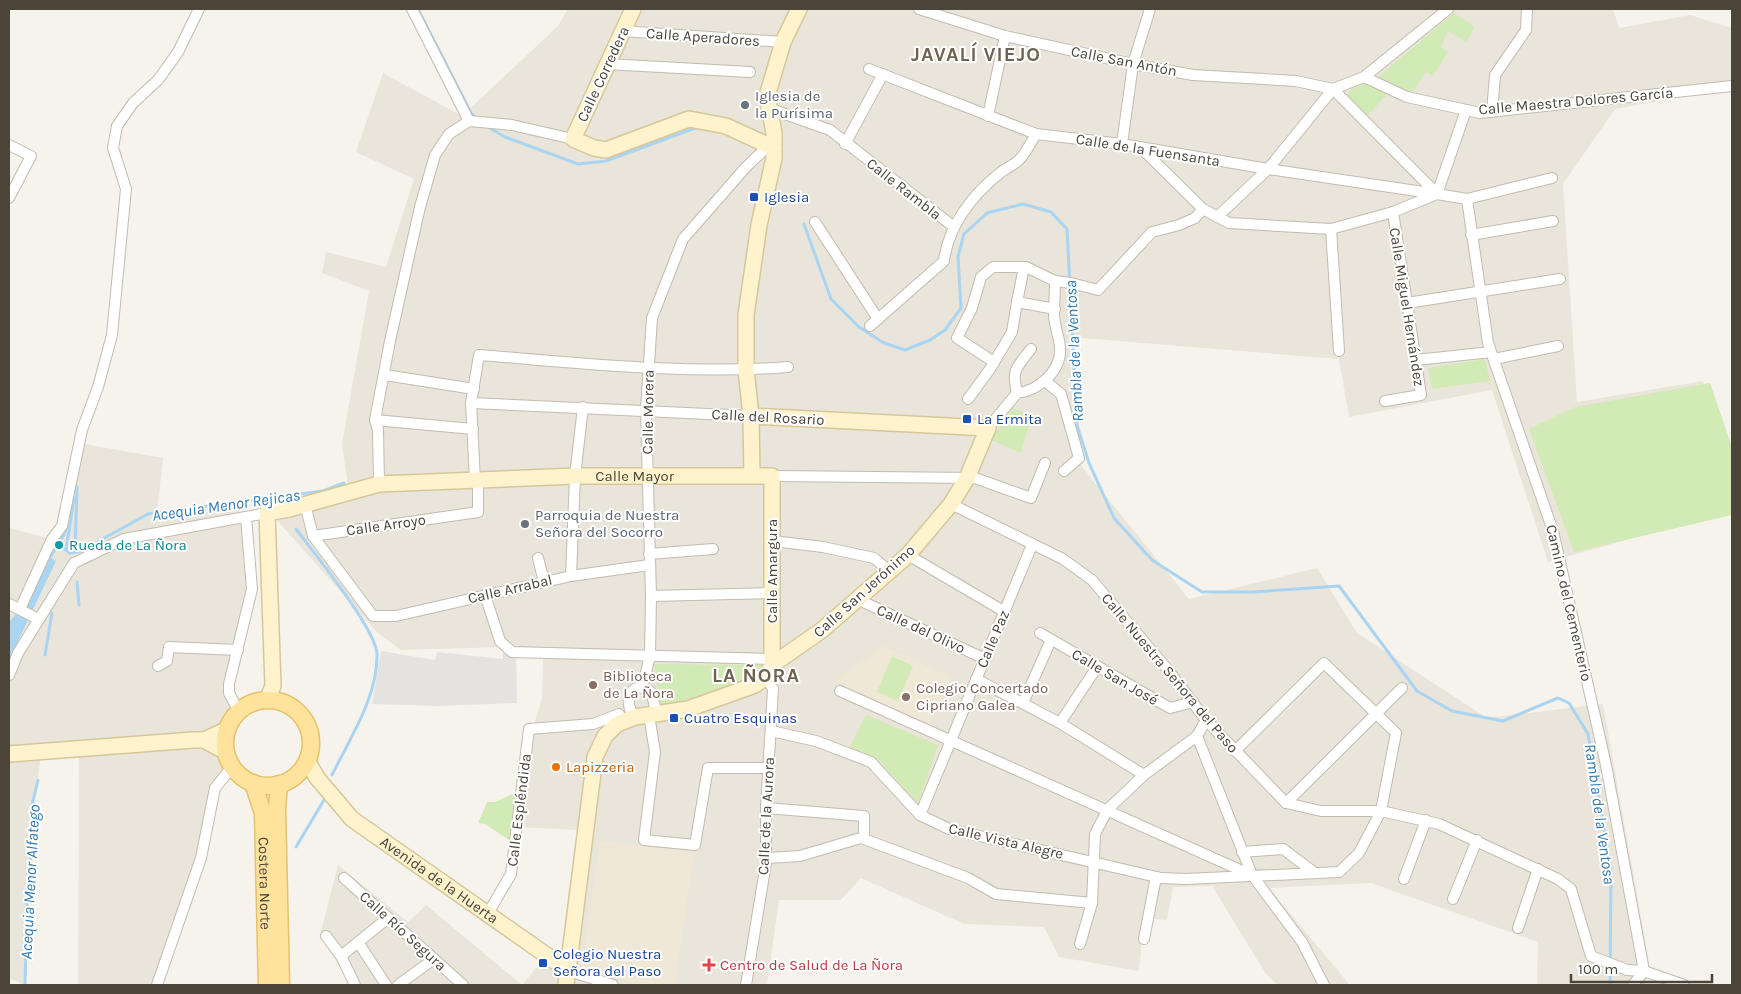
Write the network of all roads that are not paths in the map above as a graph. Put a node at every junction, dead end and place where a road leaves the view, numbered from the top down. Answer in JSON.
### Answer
{"nodes":[{"id":1,"x":198,"y":9,"type":"edge"},
{"id":2,"x":412,"y":9,"type":"edge"},
{"id":3,"x":633,"y":9,"type":"edge"},
{"id":4,"x":799,"y":9,"type":"edge"},
{"id":5,"x":919,"y":9,"type":"edge"},
{"id":6,"x":1150,"y":9,"type":"edge"},
{"id":7,"x":1448,"y":9,"type":"edge"},
{"id":8,"x":1527,"y":9,"type":"edge"},
{"id":9,"x":622,"y":31,"type":"junction"},
{"id":10,"x":1005,"y":36,"type":"junction"},
{"id":11,"x":783,"y":42,"type":"junction"},
{"id":12,"x":608,"y":64,"type":"junction"},
{"id":13,"x":1133,"y":64,"type":"junction"},
{"id":14,"x":869,"y":69,"type":"dead end"},
{"id":15,"x":750,"y":72,"type":"dead end"},
{"id":16,"x":883,"y":74,"type":"junction"},
{"id":17,"x":1364,"y":78,"type":"junction"},
{"id":18,"x":1732,"y":86,"type":"edge"},
{"id":19,"x":1333,"y":89,"type":"junction"},
{"id":20,"x":771,"y":109,"type":"junction"},
{"id":21,"x":1466,"y":110,"type":"junction"},
{"id":22,"x":1492,"y":112,"type":"junction"},
{"id":23,"x":988,"y":116,"type":"junction"},
{"id":24,"x":469,"y":121,"type":"junction"},
{"id":25,"x":1036,"y":134,"type":"junction"},
{"id":26,"x":573,"y":139,"type":"junction"},
{"id":27,"x":845,"y":144,"type":"junction"},
{"id":28,"x":1122,"y":144,"type":"junction"},
{"id":29,"x":9,"y":145,"type":"edge"},
{"id":30,"x":771,"y":147,"type":"junction"},
{"id":31,"x":1140,"y":147,"type":"junction"},
{"id":32,"x":1268,"y":169,"type":"junction"},
{"id":33,"x":1552,"y":178,"type":"dead end"},
{"id":34,"x":1437,"y":194,"type":"junction"},
{"id":35,"x":9,"y":198,"type":"edge"},
{"id":36,"x":1467,"y":200,"type":"junction"},
{"id":37,"x":1203,"y":209,"type":"junction"},
{"id":38,"x":1393,"y":212,"type":"junction"},
{"id":39,"x":1217,"y":217,"type":"junction"},
{"id":40,"x":1553,"y":221,"type":"dead end"},
{"id":41,"x":815,"y":222,"type":"dead end"},
{"id":42,"x":954,"y":227,"type":"junction"},
{"id":43,"x":1331,"y":229,"type":"junction"},
{"id":44,"x":1471,"y":235,"type":"junction"},
{"id":45,"x":1024,"y":267,"type":"junction"},
{"id":46,"x":1560,"y":280,"type":"dead end"},
{"id":47,"x":1055,"y":281,"type":"junction"},
{"id":48,"x":1480,"y":290,"type":"junction"},
{"id":49,"x":1017,"y":302,"type":"junction"},
{"id":50,"x":1407,"y":303,"type":"junction"},
{"id":51,"x":1055,"y":310,"type":"junction"},
{"id":52,"x":1558,"y":346,"type":"dead end"},
{"id":53,"x":1031,"y":349,"type":"dead end"},
{"id":54,"x":1339,"y":351,"type":"dead end"},
{"id":55,"x":1492,"y":355,"type":"junction"},
{"id":56,"x":1416,"y":360,"type":"junction"},
{"id":57,"x":994,"y":362,"type":"junction"},
{"id":58,"x":649,"y":368,"type":"junction"},
{"id":59,"x":788,"y":368,"type":"dead end"},
{"id":60,"x":746,"y":370,"type":"junction"},
{"id":61,"x":385,"y":375,"type":"junction"},
{"id":62,"x":1045,"y":381,"type":"junction"},
{"id":63,"x":474,"y":389,"type":"junction"},
{"id":64,"x":1016,"y":394,"type":"junction"},
{"id":65,"x":968,"y":399,"type":"dead end"},
{"id":66,"x":1385,"y":400,"type":"dead end"},
{"id":67,"x":471,"y":403,"type":"junction"},
{"id":68,"x":583,"y":407,"type":"junction"},
{"id":69,"x":646,"y":410,"type":"junction"},
{"id":70,"x":751,"y":416,"type":"junction"},
{"id":71,"x":375,"y":420,"type":"junction"},
{"id":72,"x":988,"y":428,"type":"junction"},
{"id":73,"x":473,"y":429,"type":"junction"},
{"id":74,"x":1045,"y":463,"type":"dead end"},
{"id":75,"x":1064,"y":471,"type":"dead end"},
{"id":76,"x":647,"y":475,"type":"junction"},
{"id":77,"x":752,"y":475,"type":"junction"},
{"id":78,"x":574,"y":476,"type":"junction"},
{"id":79,"x":772,"y":476,"type":"junction"},
{"id":80,"x":967,"y":478,"type":"junction"},
{"id":81,"x":476,"y":480,"type":"junction"},
{"id":82,"x":379,"y":484,"type":"junction"},
{"id":83,"x":305,"y":504,"type":"junction"},
{"id":84,"x":951,"y":504,"type":"junction"},
{"id":85,"x":267,"y":513,"type":"junction"},
{"id":86,"x":246,"y":517,"type":"junction"},
{"id":87,"x":313,"y":536,"type":"junction"},
{"id":88,"x":773,"y":541,"type":"junction"},
{"id":89,"x":1032,"y":545,"type":"junction"},
{"id":90,"x":713,"y":549,"type":"dead end"},
{"id":91,"x":908,"y":555,"type":"junction"},
{"id":92,"x":538,"y":558,"type":"dead end"},
{"id":93,"x":649,"y":559,"type":"junction"},
{"id":94,"x":889,"y":571,"type":"junction"},
{"id":95,"x":571,"y":576,"type":"junction"},
{"id":96,"x":544,"y":582,"type":"junction"},
{"id":97,"x":772,"y":592,"type":"junction"},
{"id":98,"x":485,"y":595,"type":"junction"},
{"id":99,"x":651,"y":596,"type":"junction"},
{"id":100,"x":858,"y":600,"type":"junction"},
{"id":101,"x":9,"y":604,"type":"edge"},
{"id":102,"x":20,"y":608,"type":"junction"},
{"id":103,"x":1004,"y":612,"type":"junction"},
{"id":104,"x":35,"y":617,"type":"junction"},
{"id":105,"x":1040,"y":633,"type":"dead end"},
{"id":106,"x":1051,"y":640,"type":"junction"},
{"id":107,"x":238,"y":650,"type":"junction"},
{"id":108,"x":650,"y":656,"type":"junction"},
{"id":109,"x":985,"y":659,"type":"junction"},
{"id":110,"x":158,"y":666,"type":"dead end"},
{"id":111,"x":770,"y":667,"type":"junction"},
{"id":112,"x":1096,"y":667,"type":"junction"},
{"id":113,"x":9,"y":675,"type":"edge"},
{"id":114,"x":976,"y":679,"type":"junction"},
{"id":115,"x":642,"y":688,"type":"junction"},
{"id":116,"x":1402,"y":688,"type":"dead end"},
{"id":117,"x":840,"y":691,"type":"dead end"},
{"id":118,"x":267,"y":700,"type":"junction"},
{"id":119,"x":628,"y":701,"type":"junction"},
{"id":120,"x":1193,"y":702,"type":"junction"},
{"id":121,"x":1023,"y":703,"type":"junction"},
{"id":122,"x":239,"y":712,"type":"junction"},
{"id":123,"x":1376,"y":714,"type":"junction"},
{"id":124,"x":647,"y":715,"type":"junction"},
{"id":125,"x":618,"y":719,"type":"junction"},
{"id":126,"x":1206,"y":720,"type":"junction"},
{"id":127,"x":1060,"y":723,"type":"junction"},
{"id":128,"x":593,"y":724,"type":"junction"},
{"id":129,"x":228,"y":729,"type":"junction"},
{"id":130,"x":772,"y":730,"type":"junction"},
{"id":131,"x":605,"y":736,"type":"junction"},
{"id":132,"x":1196,"y":736,"type":"junction"},
{"id":133,"x":204,"y":740,"type":"junction"},
{"id":134,"x":951,"y":740,"type":"junction"},
{"id":135,"x":1235,"y":751,"type":"junction"},
{"id":136,"x":226,"y":752,"type":"junction"},
{"id":137,"x":9,"y":754,"type":"edge"},
{"id":138,"x":232,"y":767,"type":"junction"},
{"id":139,"x":303,"y":767,"type":"junction"},
{"id":140,"x":769,"y":768,"type":"junction"},
{"id":141,"x":1144,"y":775,"type":"junction"},
{"id":142,"x":253,"y":784,"type":"junction"},
{"id":143,"x":279,"y":784,"type":"junction"},
{"id":144,"x":1286,"y":803,"type":"junction"},
{"id":145,"x":766,"y":808,"type":"junction"},
{"id":146,"x":1108,"y":809,"type":"junction"},
{"id":147,"x":1381,"y":811,"type":"junction"},
{"id":148,"x":920,"y":815,"type":"junction"},
{"id":149,"x":1426,"y":820,"type":"junction"},
{"id":150,"x":864,"y":838,"type":"junction"},
{"id":151,"x":1477,"y":840,"type":"junction"},
{"id":152,"x":1242,"y":852,"type":"junction"},
{"id":153,"x":766,"y":858,"type":"junction"},
{"id":154,"x":1095,"y":861,"type":"junction"},
{"id":155,"x":1538,"y":869,"type":"junction"},
{"id":156,"x":1314,"y":872,"type":"junction"},
{"id":157,"x":1252,"y":875,"type":"junction"},
{"id":158,"x":1156,"y":877,"type":"junction"},
{"id":159,"x":344,"y":878,"type":"dead end"},
{"id":160,"x":1404,"y":879,"type":"dead end"},
{"id":161,"x":1453,"y":899,"type":"dead end"},
{"id":162,"x":1092,"y":903,"type":"junction"},
{"id":163,"x":488,"y":915,"type":"junction"},
{"id":164,"x":388,"y":918,"type":"junction"},
{"id":165,"x":1518,"y":928,"type":"dead end"},
{"id":166,"x":326,"y":936,"type":"dead end"},
{"id":167,"x":1144,"y":939,"type":"dead end"},
{"id":168,"x":358,"y":942,"type":"junction"},
{"id":169,"x":1080,"y":944,"type":"dead end"},
{"id":170,"x":341,"y":956,"type":"junction"},
{"id":171,"x":434,"y":959,"type":"junction"},
{"id":172,"x":1644,"y":971,"type":"junction"},
{"id":173,"x":568,"y":978,"type":"edge"},
{"id":174,"x":157,"y":985,"type":"edge"},
{"id":175,"x":267,"y":985,"type":"edge"},
{"id":176,"x":282,"y":985,"type":"edge"},
{"id":177,"x":355,"y":985,"type":"edge"},
{"id":178,"x":386,"y":985,"type":"edge"},
{"id":179,"x":398,"y":985,"type":"edge"},
{"id":180,"x":463,"y":985,"type":"edge"},
{"id":181,"x":613,"y":985,"type":"edge"},
{"id":182,"x":746,"y":985,"type":"edge"},
{"id":183,"x":1324,"y":985,"type":"edge"},
{"id":184,"x":1633,"y":985,"type":"edge"},
{"id":185,"x":1684,"y":985,"type":"edge"}],
"edges":[{"from":1,"to":102,"type":"street"},
{"from":2,"to":24,"type":"street"},
{"from":3,"to":9,"type":"street","name":"Calle Corredera"},
{"from":4,"to":11,"type":"street"},
{"from":5,"to":10,"type":"street","name":"Calle San Antón"},
{"from":6,"to":13,"type":"street"},
{"from":7,"to":17,"type":"street"},
{"from":8,"to":22,"type":"street"},
{"from":9,"to":11,"type":"street","name":"Calle Aperadores"},
{"from":9,"to":12,"type":"street","name":"Calle Corredera"},
{"from":10,"to":13,"type":"street","name":"Calle San Antón"},
{"from":10,"to":23,"type":"street"},
{"from":11,"to":20,"type":"street"},
{"from":12,"to":15,"type":"street"},
{"from":12,"to":26,"type":"street","name":"Calle Corredera"},
{"from":13,"to":19,"type":"street","name":"Calle San Antón"},
{"from":13,"to":28,"type":"street"},
{"from":14,"to":16,"type":"street","name":"Calle de la Fuensanta"},
{"from":16,"to":23,"type":"street","name":"Calle de la Fuensanta"},
{"from":16,"to":27,"type":"street"},
{"from":17,"to":19,"type":"street"},
{"from":17,"to":21,"type":"street","name":"Calle Maestra Dolores García"},
{"from":18,"to":22,"type":"street","name":"Calle Maestra Dolores García"},
{"from":19,"to":32,"type":"street"},
{"from":19,"to":34,"type":"street"},
{"from":20,"to":27,"type":"street","name":"Calle Rambla"},
{"from":20,"to":30,"type":"street"},
{"from":21,"to":22,"type":"street","name":"Calle Maestra Dolores García"},
{"from":21,"to":34,"type":"street"},
{"from":23,"to":25,"type":"street","name":"Calle de la Fuensanta"},
{"from":24,"to":26,"type":"street"},
{"from":24,"to":61,"type":"street"},
{"from":25,"to":28,"type":"street","name":"Calle de la Fuensanta"},
{"from":25,"to":42,"type":"street","name":"Calle Rambla"},
{"from":26,"to":30,"type":"street"},
{"from":27,"to":42,"type":"street","name":"Calle Rambla"},
{"from":28,"to":31,"type":"street","name":"Calle de la Fuensanta"},
{"from":29,"to":35,"type":"street"},
{"from":30,"to":58,"type":"street","name":"Calle Morera"},
{"from":30,"to":60,"type":"street"},
{"from":31,"to":32,"type":"street","name":"Calle de la Fuensanta"},
{"from":31,"to":37,"type":"street"},
{"from":32,"to":34,"type":"street","name":"Calle de la Fuensanta"},
{"from":32,"to":39,"type":"street"},
{"from":33,"to":36,"type":"street"},
{"from":34,"to":36,"type":"street","name":"Calle de la Fuensanta"},
{"from":34,"to":38,"type":"street"},
{"from":36,"to":44,"type":"street","name":"Camino del Cementerio"},
{"from":37,"to":39,"type":"street"},
{"from":37,"to":47,"type":"street"},
{"from":38,"to":43,"type":"street"},
{"from":38,"to":50,"type":"street","name":"Calle Miguel Hernández"},
{"from":39,"to":43,"type":"street"},
{"from":40,"to":44,"type":"street"},
{"from":41,"to":42,"type":"street"},
{"from":43,"to":54,"type":"street"},
{"from":44,"to":48,"type":"street","name":"Camino del Cementerio"},
{"from":45,"to":47,"type":"street"},
{"from":45,"to":49,"type":"street"},
{"from":45,"to":57,"type":"street"},
{"from":46,"to":48,"type":"street"},
{"from":47,"to":51,"type":"street"},
{"from":48,"to":50,"type":"street"},
{"from":48,"to":55,"type":"street","name":"Camino del Cementerio"},
{"from":49,"to":51,"type":"street"},
{"from":49,"to":57,"type":"street"},
{"from":50,"to":56,"type":"street","name":"Calle Miguel Hernández"},
{"from":51,"to":62,"type":"street"},
{"from":52,"to":55,"type":"street"},
{"from":53,"to":64,"type":"street"},
{"from":55,"to":56,"type":"street"},
{"from":55,"to":172,"type":"street","name":"Camino del Cementerio"},
{"from":56,"to":66,"type":"street","name":"Calle Miguel Hernández"},
{"from":57,"to":65,"type":"street"},
{"from":58,"to":60,"type":"street"},
{"from":58,"to":63,"type":"street"},
{"from":58,"to":69,"type":"street","name":"Calle Morera"},
{"from":59,"to":60,"type":"street"},
{"from":60,"to":70,"type":"street"},
{"from":61,"to":63,"type":"street"},
{"from":61,"to":71,"type":"street"},
{"from":62,"to":64,"type":"street"},
{"from":62,"to":75,"type":"street"},
{"from":63,"to":67,"type":"street"},
{"from":64,"to":72,"type":"street"},
{"from":67,"to":68,"type":"street","name":"Calle del Rosario"},
{"from":67,"to":73,"type":"street"},
{"from":68,"to":69,"type":"street","name":"Calle del Rosario"},
{"from":68,"to":78,"type":"street"},
{"from":69,"to":70,"type":"street","name":"Calle del Rosario"},
{"from":69,"to":76,"type":"street","name":"Calle Morera"},
{"from":70,"to":72,"type":"street","name":"Calle del Rosario"},
{"from":70,"to":77,"type":"street"},
{"from":71,"to":73,"type":"street"},
{"from":71,"to":82,"type":"street"},
{"from":72,"to":80,"type":"street","name":"Calle San Jerónimo"},
{"from":73,"to":81,"type":"street"},
{"from":74,"to":80,"type":"street","name":"Calle Mayor"},
{"from":76,"to":77,"type":"street","name":"Calle Mayor"},
{"from":76,"to":78,"type":"street","name":"Calle Mayor"},
{"from":76,"to":93,"type":"street","name":"Calle Morera"},
{"from":77,"to":79,"type":"street","name":"Calle Mayor"},
{"from":78,"to":81,"type":"street","name":"Calle Mayor"},
{"from":78,"to":95,"type":"street"},
{"from":79,"to":80,"type":"street","name":"Calle Mayor"},
{"from":79,"to":88,"type":"street","name":"Calle Amargura"},
{"from":80,"to":84,"type":"street","name":"Calle San Jerónimo"},
{"from":81,"to":82,"type":"street","name":"Calle Mayor"},
{"from":81,"to":87,"type":"street","name":"Calle Arroyo"},
{"from":82,"to":83,"type":"street","name":"Calle Mayor"},
{"from":83,"to":85,"type":"street","name":"Calle Mayor"},
{"from":83,"to":87,"type":"street"},
{"from":84,"to":89,"type":"street","name":"Calle Nuestra Señora del Paso"},
{"from":84,"to":91,"type":"street","name":"Calle San Jerónimo"},
{"from":85,"to":86,"type":"street"},
{"from":85,"to":118,"type":"street"},
{"from":86,"to":104,"type":"street"},
{"from":86,"to":107,"type":"street"},
{"from":87,"to":98,"type":"street","name":"Calle Arrabal"},
{"from":88,"to":94,"type":"street"},
{"from":88,"to":97,"type":"street","name":"Calle Amargura"},
{"from":89,"to":103,"type":"street","name":"Calle Paz"},
{"from":89,"to":120,"type":"street","name":"Calle Nuestra Señora del Paso"},
{"from":90,"to":93,"type":"street","name":"Calle Arrabal"},
{"from":91,"to":94,"type":"street","name":"Calle San Jerónimo"},
{"from":91,"to":103,"type":"street"},
{"from":92,"to":96,"type":"street"},
{"from":93,"to":95,"type":"street","name":"Calle Arrabal"},
{"from":93,"to":99,"type":"street","name":"Calle Morera"},
{"from":94,"to":100,"type":"street","name":"Calle San Jerónimo"},
{"from":95,"to":96,"type":"street","name":"Calle Arrabal"},
{"from":96,"to":98,"type":"street","name":"Calle Arrabal"},
{"from":97,"to":99,"type":"street"},
{"from":97,"to":111,"type":"street","name":"Calle Amargura"},
{"from":98,"to":108,"type":"street"},
{"from":99,"to":108,"type":"street","name":"Calle Morera"},
{"from":100,"to":109,"type":"street","name":"Calle del Olivo"},
{"from":100,"to":111,"type":"street","name":"Calle San Jerónimo"},
{"from":101,"to":102,"type":"street"},
{"from":102,"to":104,"type":"street"},
{"from":103,"to":109,"type":"street","name":"Calle Paz"},
{"from":104,"to":113,"type":"street"},
{"from":105,"to":106,"type":"street","name":"Calle San José"},
{"from":106,"to":112,"type":"street","name":"Calle San José"},
{"from":106,"to":121,"type":"street"},
{"from":107,"to":110,"type":"street"},
{"from":107,"to":122,"type":"street"},
{"from":108,"to":111,"type":"street"},
{"from":108,"to":115,"type":"street","name":"Calle Morera"},
{"from":109,"to":114,"type":"street","name":"Calle Paz"},
{"from":111,"to":124,"type":"street","name":"Calle San Jerónimo"},
{"from":111,"to":130,"type":"street","name":"Calle de la Aurora"},
{"from":112,"to":120,"type":"street","name":"Calle San José"},
{"from":112,"to":127,"type":"street"},
{"from":114,"to":121,"type":"street"},
{"from":114,"to":134,"type":"street","name":"Calle Paz"},
{"from":115,"to":119,"type":"street"},
{"from":115,"to":124,"type":"street"},
{"from":116,"to":123,"type":"street"},
{"from":117,"to":134,"type":"street"},
{"from":118,"to":122,"type":"main road"},
{"from":118,"to":139,"type":"main road"},
{"from":119,"to":124,"type":"street"},
{"from":119,"to":125,"type":"street"},
{"from":120,"to":126,"type":"street","name":"Calle Nuestra Señora del Paso"},
{"from":121,"to":127,"type":"street"},
{"from":122,"to":129,"type":"main road"},
{"from":123,"to":135,"type":"street"},
{"from":123,"to":144,"type":"street"},
{"from":123,"to":147,"type":"street","name":"Calle Vista Alegre"},
{"from":124,"to":125,"type":"street","name":"Calle San Jerónimo"},
{"from":124,"to":140,"type":"street"},
{"from":125,"to":128,"type":"street"},
{"from":125,"to":131,"type":"street"},
{"from":126,"to":132,"type":"street"},
{"from":126,"to":135,"type":"street","name":"Calle Nuestra Señora del Paso"},
{"from":127,"to":141,"type":"street"},
{"from":128,"to":131,"type":"street"},
{"from":128,"to":163,"type":"street","name":"Calle Espléndida"},
{"from":129,"to":133,"type":"street"},
{"from":129,"to":136,"type":"main road"},
{"from":130,"to":140,"type":"street","name":"Calle de la Aurora"},
{"from":130,"to":148,"type":"street"},
{"from":131,"to":173,"type":"street"},
{"from":132,"to":141,"type":"street"},
{"from":132,"to":152,"type":"street"},
{"from":133,"to":136,"type":"street"},
{"from":133,"to":137,"type":"street"},
{"from":134,"to":146,"type":"street"},
{"from":134,"to":148,"type":"street","name":"Calle Paz"},
{"from":135,"to":144,"type":"street","name":"Calle Nuestra Señora del Paso"},
{"from":136,"to":138,"type":"main road"},
{"from":138,"to":142,"type":"main road"},
{"from":138,"to":174,"type":"street"},
{"from":139,"to":143,"type":"main road"},
{"from":139,"to":163,"type":"street","name":"Avenida de la Huerta"},
{"from":140,"to":145,"type":"street","name":"Calle de la Aurora"},
{"from":141,"to":146,"type":"street"},
{"from":142,"to":143,"type":"main road"},
{"from":142,"to":175,"type":"main road","name":"Costera Norte"},
{"from":143,"to":176,"type":"main road","name":"Costera Norte"},
{"from":144,"to":147,"type":"street"},
{"from":145,"to":150,"type":"street"},
{"from":145,"to":153,"type":"street","name":"Calle de la Aurora"},
{"from":146,"to":154,"type":"street"},
{"from":146,"to":157,"type":"street"},
{"from":147,"to":149,"type":"street"},
{"from":147,"to":156,"type":"street","name":"Calle Vista Alegre"},
{"from":148,"to":154,"type":"street","name":"Calle Vista Alegre"},
{"from":149,"to":151,"type":"street"},
{"from":149,"to":160,"type":"street"},
{"from":150,"to":153,"type":"street"},
{"from":150,"to":162,"type":"street"},
{"from":151,"to":155,"type":"street"},
{"from":151,"to":161,"type":"street"},
{"from":152,"to":156,"type":"street"},
{"from":152,"to":157,"type":"street"},
{"from":153,"to":182,"type":"street","name":"Calle de la Aurora"},
{"from":154,"to":158,"type":"street","name":"Calle Vista Alegre"},
{"from":154,"to":162,"type":"street"},
{"from":155,"to":165,"type":"street"},
{"from":155,"to":172,"type":"street"},
{"from":156,"to":157,"type":"street","name":"Calle Vista Alegre"},
{"from":157,"to":158,"type":"street","name":"Calle Vista Alegre"},
{"from":157,"to":183,"type":"street"},
{"from":158,"to":167,"type":"street"},
{"from":159,"to":164,"type":"street","name":"Calle Río Segura"},
{"from":162,"to":169,"type":"street"},
{"from":163,"to":173,"type":"street","name":"Avenida de la Huerta"},
{"from":164,"to":168,"type":"street"},
{"from":164,"to":171,"type":"street","name":"Calle Río Segura"},
{"from":166,"to":170,"type":"street"},
{"from":168,"to":170,"type":"street"},
{"from":168,"to":178,"type":"street"},
{"from":170,"to":177,"type":"street"},
{"from":171,"to":179,"type":"street"},
{"from":171,"to":180,"type":"street","name":"Calle Río Segura"},
{"from":172,"to":184,"type":"street"},
{"from":172,"to":185,"type":"street"},
{"from":173,"to":181,"type":"street"}]}
